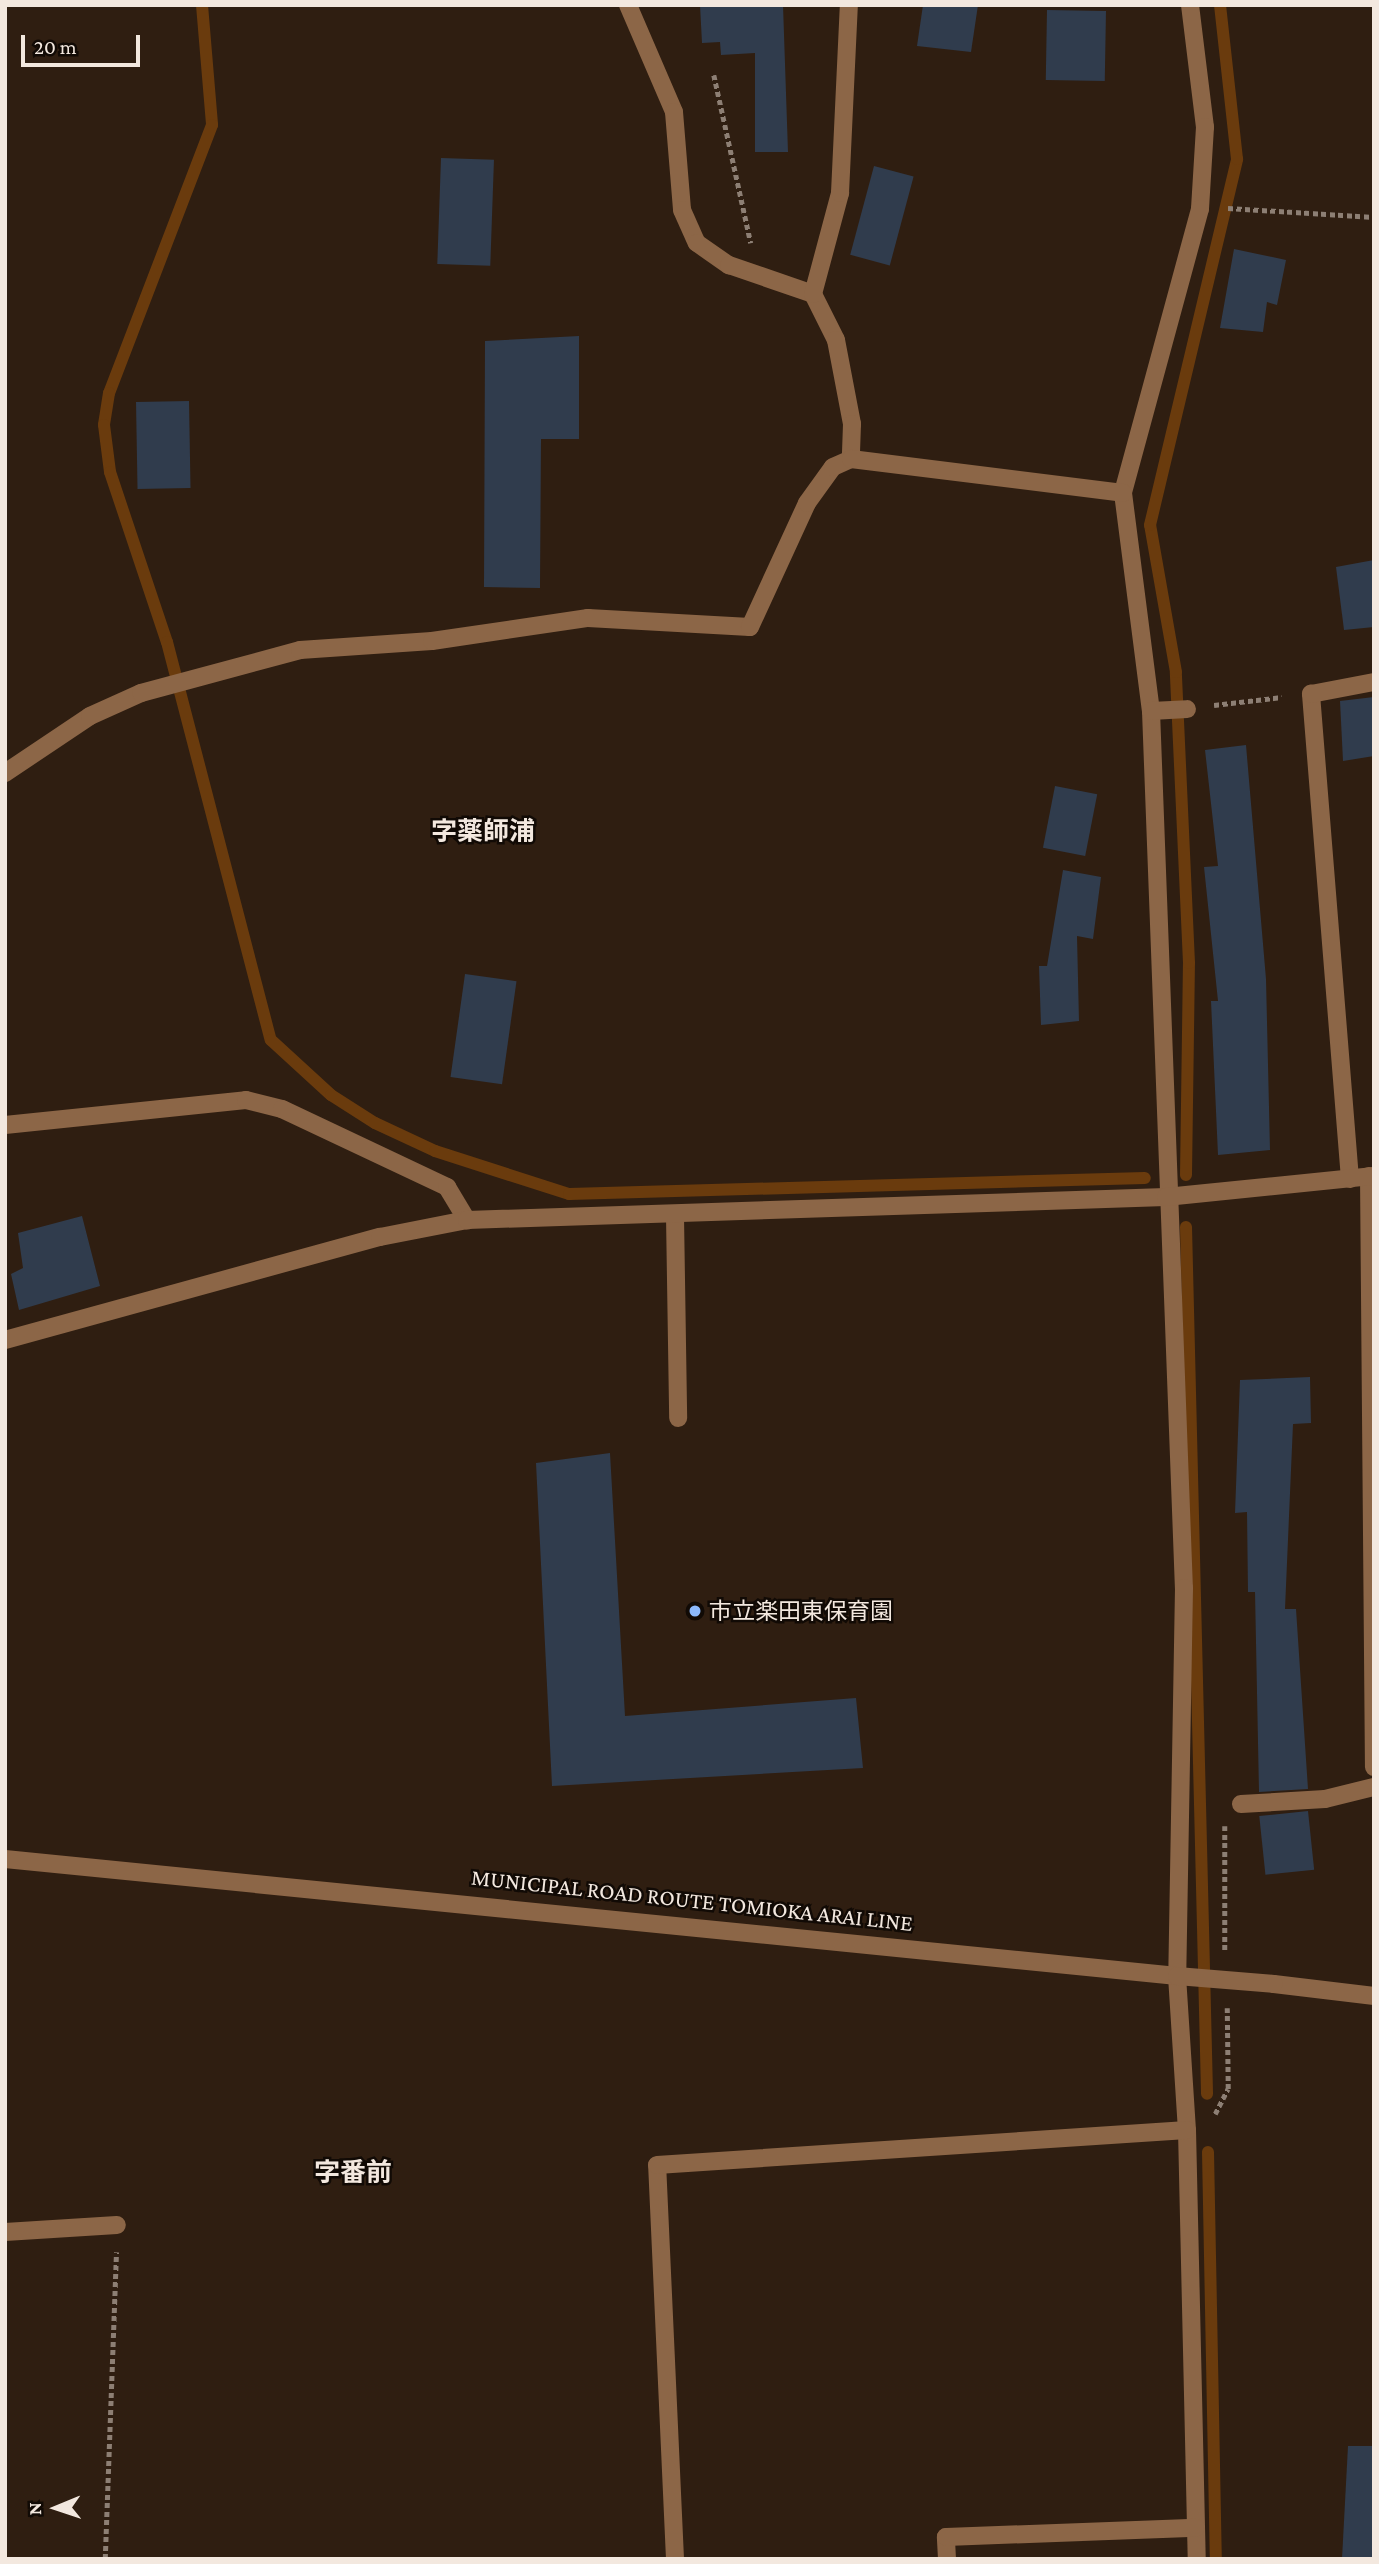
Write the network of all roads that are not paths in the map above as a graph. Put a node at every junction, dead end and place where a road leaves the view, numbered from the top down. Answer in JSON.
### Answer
{"nodes":[{"id":1,"x":628,"y":5,"type":"edge"},
{"id":2,"x":849,"y":5,"type":"edge"},
{"id":3,"x":1190,"y":5,"type":"edge"},
{"id":4,"x":813,"y":294,"type":"junction"},
{"id":5,"x":851,"y":459,"type":"junction"},
{"id":6,"x":1123,"y":493,"type":"junction"},
{"id":7,"x":1374,"y":682,"type":"edge"},
{"id":8,"x":1187,"y":709,"type":"road end"},
{"id":9,"x":1154,"y":711,"type":"junction"},
{"id":10,"x":5,"y":773,"type":"edge"},
{"id":11,"x":5,"y":1125,"type":"edge"},
{"id":12,"x":1371,"y":1176,"type":"edge"},
{"id":13,"x":1350,"y":1179,"type":"junction"},
{"id":14,"x":1166,"y":1197,"type":"junction"},
{"id":15,"x":675,"y":1216,"type":"junction"},
{"id":16,"x":467,"y":1220,"type":"junction"},
{"id":17,"x":5,"y":1340,"type":"edge"},
{"id":18,"x":678,"y":1418,"type":"dead end"},
{"id":19,"x":1374,"y":1767,"type":"edge"},
{"id":20,"x":1374,"y":1787,"type":"edge"},
{"id":21,"x":1241,"y":1804,"type":"dead end"},
{"id":22,"x":5,"y":1859,"type":"edge"},
{"id":23,"x":1177,"y":1976,"type":"junction"},
{"id":24,"x":1374,"y":1996,"type":"edge"},
{"id":25,"x":1187,"y":2130,"type":"junction"},
{"id":26,"x":117,"y":2225,"type":"road end"},
{"id":27,"x":5,"y":2232,"type":"edge"},
{"id":28,"x":1196,"y":2528,"type":"junction"},
{"id":29,"x":675,"y":2559,"type":"edge"},
{"id":30,"x":947,"y":2559,"type":"edge"},
{"id":31,"x":1196,"y":2559,"type":"edge"}],
"edges":[{"from":1,"to":4,"type":"street"},
{"from":2,"to":4,"type":"street"},
{"from":3,"to":6,"type":"street"},
{"from":4,"to":5,"type":"street"},
{"from":5,"to":6,"type":"street"},
{"from":5,"to":10,"type":"street"},
{"from":6,"to":9,"type":"street"},
{"from":7,"to":13,"type":"street"},
{"from":8,"to":9,"type":"street"},
{"from":9,"to":14,"type":"street"},
{"from":11,"to":16,"type":"street"},
{"from":12,"to":13,"type":"street"},
{"from":12,"to":19,"type":"street"},
{"from":13,"to":14,"type":"street"},
{"from":14,"to":15,"type":"street"},
{"from":14,"to":23,"type":"street"},
{"from":15,"to":16,"type":"street"},
{"from":15,"to":18,"type":"street"},
{"from":16,"to":17,"type":"street"},
{"from":20,"to":21,"type":"street"},
{"from":22,"to":23,"type":"street","name":"MUNICIPAL ROAD ROUTE TOMIOKA ARAI LINE"},
{"from":23,"to":24,"type":"street","name":"MUNICIPAL ROAD ROUTE TOMIOKA ARAI LINE","bridge":true},
{"from":23,"to":25,"type":"street"},
{"from":25,"to":28,"type":"street"},
{"from":25,"to":29,"type":"street"},
{"from":26,"to":27,"type":"street"},
{"from":28,"to":30,"type":"street"},
{"from":28,"to":31,"type":"street"}]}
